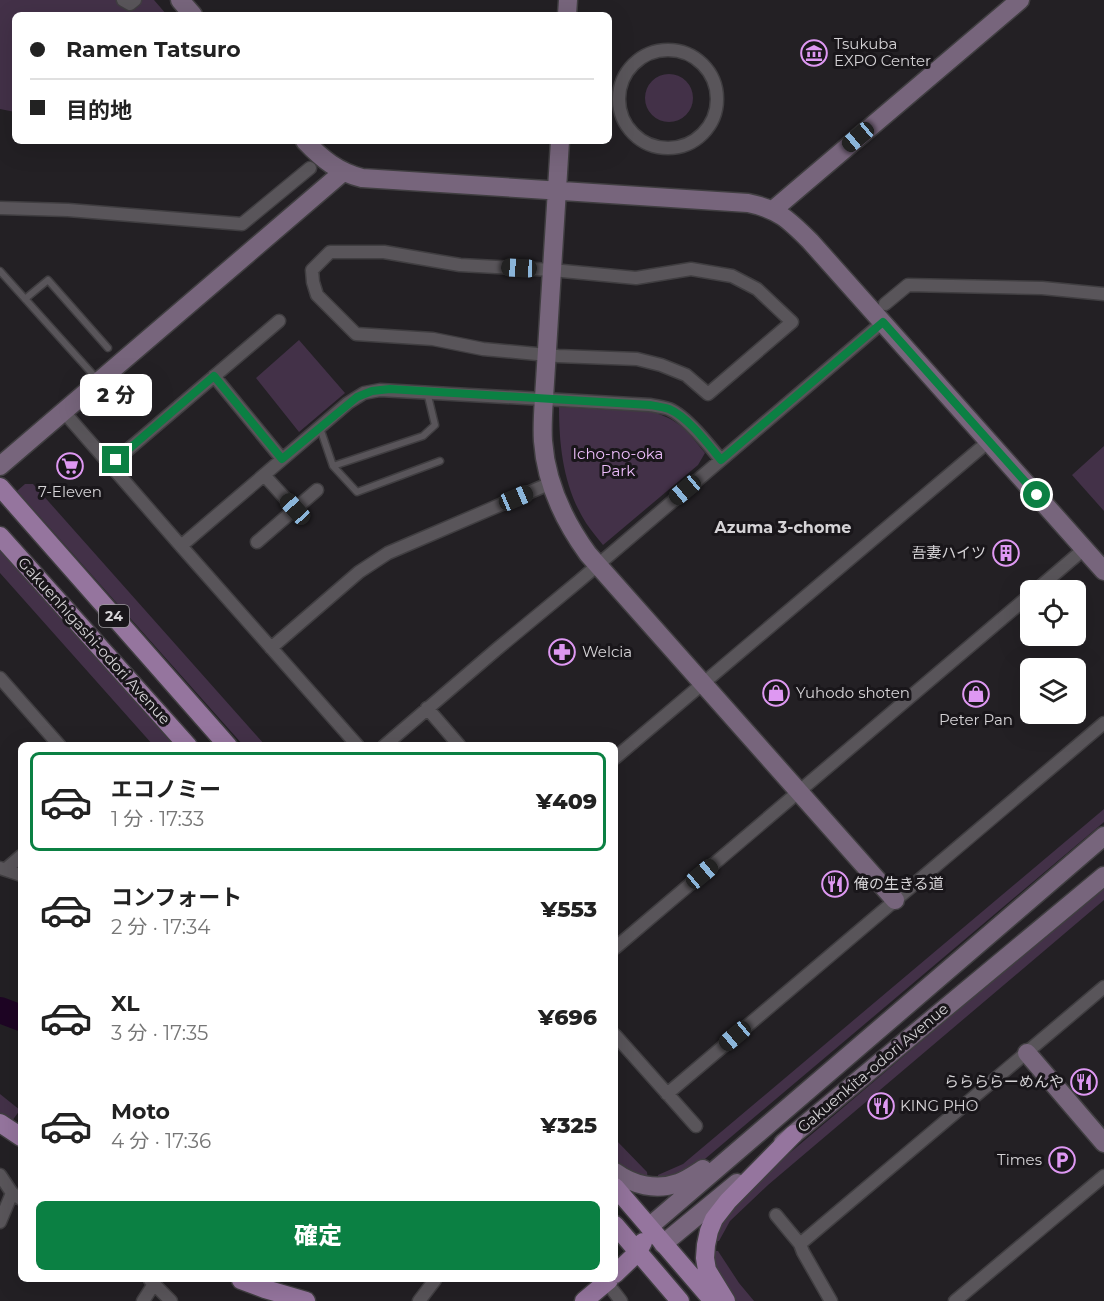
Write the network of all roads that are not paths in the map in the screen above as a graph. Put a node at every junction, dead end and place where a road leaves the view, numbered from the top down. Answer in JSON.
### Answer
{"nodes":[{"id":1,"x":123,"y":0,"type":"edge"},
{"id":2,"x":135,"y":0,"type":"edge"},
{"id":3,"x":180,"y":0,"type":"edge"},
{"id":4,"x":1020,"y":0,"type":"edge"},
{"id":5,"x":190,"y":12,"type":"edge"},
{"id":6,"x":668,"y":50,"type":"joint"},
{"id":7,"x":308,"y":144,"type":"edge"},
{"id":8,"x":560,"y":144,"type":"edge"},
{"id":9,"x":310,"y":168,"type":"dead end"},
{"id":10,"x":343,"y":172,"type":"junction"},
{"id":11,"x":556,"y":191,"type":"junction"},
{"id":12,"x":0,"y":208,"type":"edge"},
{"id":13,"x":773,"y":210,"type":"junction"},
{"id":14,"x":552,"y":270,"type":"junction"},
{"id":15,"x":0,"y":271,"type":"edge"},
{"id":16,"x":1104,"y":294,"type":"edge"},
{"id":17,"x":25,"y":298,"type":"junction"},
{"id":18,"x":884,"y":313,"type":"junction"},
{"id":19,"x":279,"y":321,"type":"dead end"},
{"id":20,"x":108,"y":348,"type":"dead end"},
{"id":21,"x":547,"y":355,"type":"junction"},
{"id":22,"x":214,"y":376,"type":"junction"},
{"id":23,"x":99,"y":382,"type":"junction"},
{"id":24,"x":428,"y":392,"type":"junction"},
{"id":25,"x":544,"y":399,"type":"junction"},
{"id":26,"x":64,"y":412,"type":"junction"},
{"id":27,"x":320,"y":427,"type":"junction"},
{"id":28,"x":989,"y":441,"type":"junction"},
{"id":29,"x":282,"y":459,"type":"junction"},
{"id":30,"x":721,"y":460,"type":"junction"},
{"id":31,"x":440,"y":461,"type":"dead end"},
{"id":32,"x":110,"y":465,"type":"junction"},
{"id":33,"x":333,"y":465,"type":"junction"},
{"id":34,"x":0,"y":466,"type":"edge"},
{"id":35,"x":264,"y":475,"type":"junction"},
{"id":36,"x":550,"y":483,"type":"junction"},
{"id":37,"x":0,"y":487,"type":"edge"},
{"id":38,"x":317,"y":490,"type":"dead end"},
{"id":39,"x":295,"y":509,"type":"junction"},
{"id":40,"x":0,"y":536,"type":"edge"},
{"id":41,"x":257,"y":542,"type":"dead end"},
{"id":42,"x":181,"y":546,"type":"junction"},
{"id":43,"x":1084,"y":549,"type":"junction"},
{"id":44,"x":597,"y":564,"type":"junction"},
{"id":45,"x":1104,"y":571,"type":"edge"},
{"id":46,"x":1048,"y":580,"type":"edge"},
{"id":47,"x":1020,"y":604,"type":"edge"},
{"id":48,"x":271,"y":648,"type":"junction"},
{"id":49,"x":0,"y":678,"type":"edge"},
{"id":50,"x":703,"y":683,"type":"junction"},
{"id":51,"x":427,"y":708,"type":"junction"},
{"id":52,"x":1104,"y":723,"type":"edge"},
{"id":53,"x":56,"y":742,"type":"edge"},
{"id":54,"x":184,"y":742,"type":"edge"},
{"id":55,"x":224,"y":742,"type":"edge"},
{"id":56,"x":354,"y":742,"type":"edge"},
{"id":57,"x":389,"y":742,"type":"edge"},
{"id":58,"x":456,"y":742,"type":"edge"},
{"id":59,"x":618,"y":755,"type":"edge"},
{"id":60,"x":800,"y":792,"type":"junction"},
{"id":61,"x":1104,"y":836,"type":"edge"},
{"id":62,"x":18,"y":858,"type":"edge"},
{"id":63,"x":3,"y":868,"type":"edge"},
{"id":64,"x":18,"y":874,"type":"edge"},
{"id":65,"x":1104,"y":876,"type":"edge"},
{"id":66,"x":895,"y":900,"type":"junction"},
{"id":67,"x":618,"y":945,"type":"edge"},
{"id":68,"x":1104,"y":987,"type":"edge"},
{"id":69,"x":618,"y":1038,"type":"edge"},
{"id":70,"x":1028,"y":1053,"type":"junction"},
{"id":71,"x":667,"y":1094,"type":"junction"},
{"id":72,"x":0,"y":1123,"type":"edge"},
{"id":73,"x":696,"y":1126,"type":"dead end"},
{"id":74,"x":794,"y":1134,"type":"junction"},
{"id":75,"x":18,"y":1135,"type":"edge"},
{"id":76,"x":1104,"y":1143,"type":"edge"},
{"id":77,"x":744,"y":1146,"type":"junction"},
{"id":78,"x":0,"y":1174,"type":"edge"},
{"id":79,"x":618,"y":1174,"type":"edge"},
{"id":80,"x":1104,"y":1176,"type":"edge"},
{"id":81,"x":618,"y":1191,"type":"edge"},
{"id":82,"x":18,"y":1194,"type":"edge"},
{"id":83,"x":776,"y":1215,"type":"dead end"},
{"id":84,"x":0,"y":1222,"type":"edge"},
{"id":85,"x":649,"y":1227,"type":"junction"},
{"id":86,"x":618,"y":1229,"type":"edge"},
{"id":87,"x":663,"y":1244,"type":"junction"},
{"id":88,"x":800,"y":1244,"type":"junction"},
{"id":89,"x":638,"y":1252,"type":"junction"},
{"id":90,"x":618,"y":1271,"type":"edge"},
{"id":91,"x":152,"y":1282,"type":"edge"},
{"id":92,"x":246,"y":1282,"type":"edge"},
{"id":93,"x":433,"y":1282,"type":"edge"},
{"id":94,"x":606,"y":1282,"type":"edge"},
{"id":95,"x":611,"y":1282,"type":"edge"},
{"id":96,"x":143,"y":1301,"type":"edge"},
{"id":97,"x":171,"y":1301,"type":"edge"},
{"id":98,"x":306,"y":1301,"type":"edge"},
{"id":99,"x":419,"y":1301,"type":"edge"},
{"id":100,"x":584,"y":1301,"type":"edge"},
{"id":101,"x":621,"y":1301,"type":"edge"},
{"id":102,"x":680,"y":1301,"type":"edge"},
{"id":103,"x":713,"y":1301,"type":"edge"},
{"id":104,"x":726,"y":1301,"type":"edge"},
{"id":105,"x":831,"y":1301,"type":"edge"},
{"id":106,"x":955,"y":1301,"type":"edge"}],
"edges":[{"from":1,"to":2,"type":"street"},
{"from":3,"to":5,"type":"street"},
{"from":4,"to":13,"type":"street"},
{"from":6,"to":6,"type":"street"},
{"from":7,"to":10,"type":"street"},
{"from":8,"to":11,"type":"street"},
{"from":9,"to":12,"type":"street"},
{"from":10,"to":11,"type":"street"},
{"from":10,"to":23,"type":"street"},
{"from":11,"to":13,"type":"street"},
{"from":11,"to":14,"type":"street"},
{"from":13,"to":18,"type":"street"},
{"from":14,"to":21,"type":"street"},
{"from":14,"to":21,"type":"street"},
{"from":14,"to":21,"type":"street"},
{"from":15,"to":17,"type":"lane"},
{"from":16,"to":18,"type":"street"},
{"from":17,"to":20,"type":"lane"},
{"from":17,"to":23,"type":"lane"},
{"from":18,"to":28,"type":"street"},
{"from":18,"to":30,"type":"street"},
{"from":19,"to":22,"type":"street"},
{"from":21,"to":25,"type":"street"},
{"from":22,"to":29,"type":"street"},
{"from":22,"to":32,"type":"street"},
{"from":23,"to":26,"type":"street"},
{"from":24,"to":25,"type":"street"},
{"from":24,"to":27,"type":"street"},
{"from":24,"to":33,"type":"lane"},
{"from":25,"to":30,"type":"street"},
{"from":25,"to":36,"type":"street"},
{"from":26,"to":32,"type":"street"},
{"from":26,"to":34,"type":"street"},
{"from":27,"to":29,"type":"street"},
{"from":27,"to":33,"type":"lane"},
{"from":28,"to":43,"type":"street"},
{"from":28,"to":50,"type":"street"},
{"from":29,"to":35,"type":"street"},
{"from":30,"to":44,"type":"street"},
{"from":31,"to":33,"type":"lane"},
{"from":32,"to":42,"type":"street"},
{"from":35,"to":39,"type":"street"},
{"from":35,"to":42,"type":"street"},
{"from":36,"to":44,"type":"street"},
{"from":36,"to":48,"type":"street"},
{"from":37,"to":55,"type":"main road","name":"Gakuenhigashi-odori Avenue","number":"24"},
{"from":38,"to":39,"type":"street"},
{"from":39,"to":41,"type":"street"},
{"from":40,"to":54,"type":"main road","name":"Gakuenhigashi-odori Avenue","number":"24"},
{"from":42,"to":48,"type":"street"},
{"from":43,"to":45,"type":"street"},
{"from":43,"to":46,"type":"street"},
{"from":44,"to":50,"type":"street"},
{"from":44,"to":51,"type":"street"},
{"from":47,"to":60,"type":"street"},
{"from":48,"to":56,"type":"street"},
{"from":49,"to":53,"type":"street"},
{"from":50,"to":59,"type":"street"},
{"from":50,"to":60,"type":"street"},
{"from":51,"to":57,"type":"street"},
{"from":51,"to":58,"type":"street"},
{"from":52,"to":66,"type":"street"},
{"from":60,"to":66,"type":"street"},
{"from":60,"to":67,"type":"street"},
{"from":61,"to":77,"type":"street","name":"Gakuenkita-odori Avenue"},
{"from":62,"to":63,"type":"street"},
{"from":63,"to":64,"type":"street"},
{"from":65,"to":74,"type":"street","name":"Gakuenkita-odori Avenue"},
{"from":66,"to":71,"type":"street"},
{"from":68,"to":70,"type":"street"},
{"from":69,"to":71,"type":"street"},
{"from":70,"to":76,"type":"street"},
{"from":70,"to":88,"type":"street"},
{"from":71,"to":73,"type":"street"},
{"from":72,"to":75,"type":"main road"},
{"from":74,"to":87,"type":"street","name":"Gakuenkita-odori Avenue"},
{"from":74,"to":104,"type":"main road"},
{"from":77,"to":79,"type":"street"},
{"from":77,"to":85,"type":"street","name":"Gakuenkita-odori Avenue"},
{"from":78,"to":82,"type":"street"},
{"from":80,"to":106,"type":"street"},
{"from":81,"to":85,"type":"main road"},
{"from":82,"to":84,"type":"street"},
{"from":83,"to":88,"type":"street"},
{"from":85,"to":87,"type":"main road"},
{"from":85,"to":89,"type":"main road"},
{"from":86,"to":89,"type":"main road"},
{"from":87,"to":89,"type":"main road","name":"Gakuenkita-odori Avenue"},
{"from":87,"to":103,"type":"main road"},
{"from":88,"to":105,"type":"street"},
{"from":89,"to":90,"type":"main road"},
{"from":89,"to":102,"type":"main road"},
{"from":91,"to":96,"type":"street"},
{"from":91,"to":97,"type":"street"},
{"from":92,"to":98,"type":"main road"},
{"from":93,"to":99,"type":"street"},
{"from":94,"to":100,"type":"main road"},
{"from":95,"to":101,"type":"street"}]}
